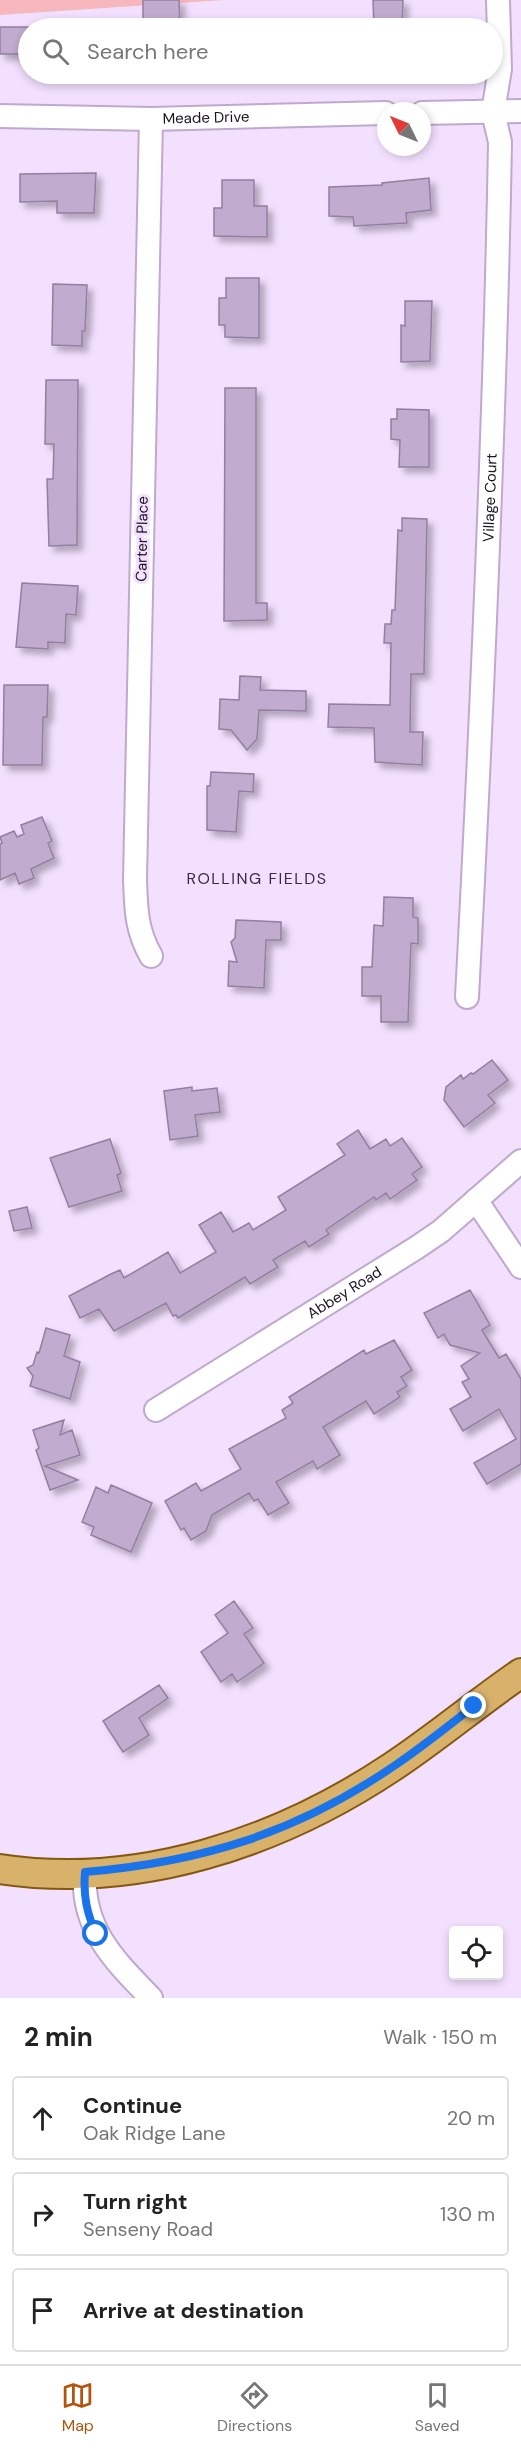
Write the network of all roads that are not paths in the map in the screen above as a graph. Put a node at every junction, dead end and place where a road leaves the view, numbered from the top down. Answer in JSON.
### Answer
{"nodes":[{"id":1,"x":498,"y":0,"type":"edge"},
{"id":2,"x":499,"y":18,"type":"edge"},
{"id":3,"x":498,"y":84,"type":"edge"},
{"id":4,"x":521,"y":111,"type":"edge"},
{"id":5,"x":493,"y":112,"type":"junction"},
{"id":6,"x":377,"y":113,"type":"edge"},
{"id":7,"x":431,"y":113,"type":"edge"},
{"id":8,"x":0,"y":116,"type":"edge"},
{"id":9,"x":26,"y":118,"type":"junction"},
{"id":10,"x":151,"y":118,"type":"junction"},
{"id":11,"x":0,"y":124,"type":"edge"},
{"id":12,"x":151,"y":956,"type":"dead end"},
{"id":13,"x":467,"y":998,"type":"dead end"},
{"id":14,"x":521,"y":1161,"type":"edge"},
{"id":15,"x":476,"y":1200,"type":"junction"},
{"id":16,"x":521,"y":1267,"type":"edge"},
{"id":17,"x":156,"y":1410,"type":"dead end"},
{"id":18,"x":521,"y":1673,"type":"edge"},
{"id":19,"x":0,"y":1869,"type":"edge"},
{"id":20,"x":85,"y":1872,"type":"junction"},
{"id":21,"x":151,"y":1998,"type":"edge"}],
"edges":[{"from":1,"to":2,"type":"street","name":"Village Court"},
{"from":3,"to":5,"type":"street","name":"Village Court"},
{"from":4,"to":5,"type":"street"},
{"from":5,"to":7,"type":"street"},
{"from":5,"to":13,"type":"street","name":"Village Court"},
{"from":6,"to":10,"type":"street","name":"Meade Drive"},
{"from":8,"to":9,"type":"street","name":"Meade Drive"},
{"from":9,"to":10,"type":"street","name":"Meade Drive"},
{"from":9,"to":11,"type":"street","name":"Meade Drive"},
{"from":10,"to":12,"type":"street","name":"Carter Place"},
{"from":14,"to":15,"type":"street","name":"Abbey Road"},
{"from":15,"to":16,"type":"street"},
{"from":15,"to":17,"type":"street","name":"Abbey Road"},
{"from":18,"to":20,"type":"main road"},
{"from":19,"to":20,"type":"main road"},
{"from":20,"to":21,"type":"street"}]}
